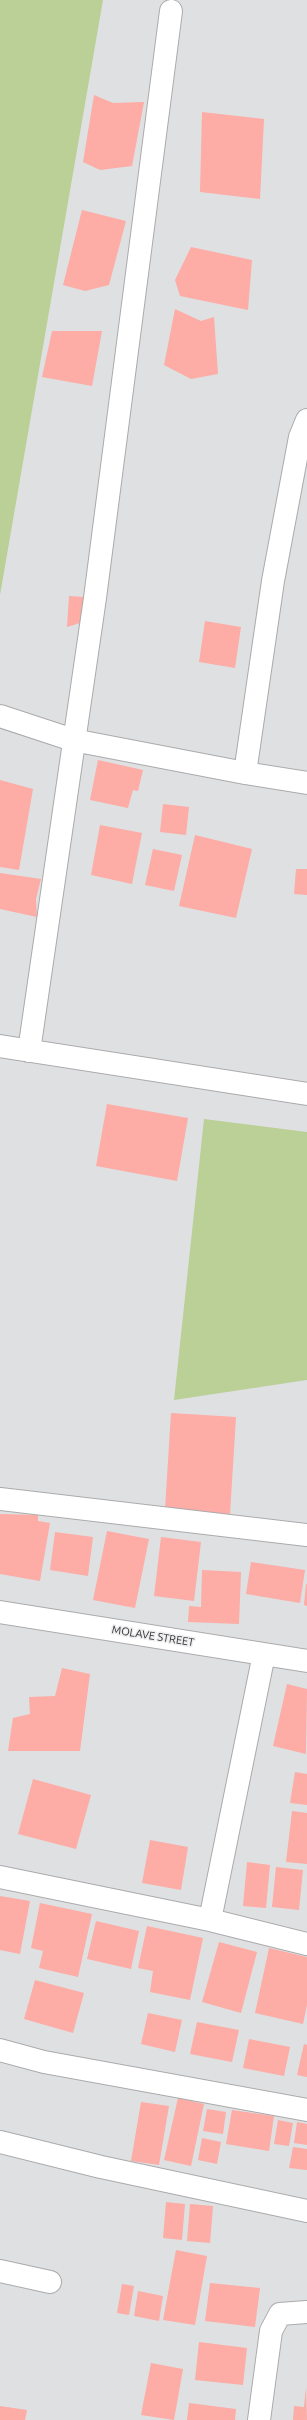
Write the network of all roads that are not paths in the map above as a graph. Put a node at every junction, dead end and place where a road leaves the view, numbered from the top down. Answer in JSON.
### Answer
{"nodes":[{"id":1,"x":171,"y":11,"type":"dead end"},
{"id":2,"x":307,"y":420,"type":"edge"},
{"id":3,"x":0,"y":716,"type":"edge"},
{"id":4,"x":73,"y":740,"type":"junction"},
{"id":5,"x":245,"y":773,"type":"junction"},
{"id":6,"x":307,"y":783,"type":"edge"},
{"id":7,"x":0,"y":1046,"type":"edge"},
{"id":8,"x":28,"y":1051,"type":"junction"},
{"id":9,"x":307,"y":1094,"type":"edge"},
{"id":10,"x":0,"y":1499,"type":"edge"},
{"id":11,"x":307,"y":1535,"type":"edge"},
{"id":12,"x":0,"y":1612,"type":"edge"},
{"id":13,"x":264,"y":1654,"type":"junction"},
{"id":14,"x":307,"y":1661,"type":"edge"},
{"id":15,"x":0,"y":1877,"type":"edge"},
{"id":16,"x":210,"y":1920,"type":"junction"},
{"id":17,"x":307,"y":1944,"type":"edge"},
{"id":18,"x":0,"y":2050,"type":"edge"},
{"id":19,"x":307,"y":2110,"type":"edge"},
{"id":20,"x":0,"y":2142,"type":"edge"},
{"id":21,"x":307,"y":2211,"type":"edge"},
{"id":22,"x":0,"y":2271,"type":"edge"},
{"id":23,"x":50,"y":2282,"type":"dead end"},
{"id":24,"x":307,"y":2312,"type":"edge"},
{"id":25,"x":260,"y":2420,"type":"edge"}],
"edges":[{"from":1,"to":4,"type":"street"},
{"from":2,"to":5,"type":"street"},
{"from":3,"to":4,"type":"street"},
{"from":4,"to":5,"type":"street"},
{"from":4,"to":8,"type":"street"},
{"from":5,"to":6,"type":"street"},
{"from":7,"to":8,"type":"street"},
{"from":8,"to":9,"type":"street"},
{"from":10,"to":11,"type":"street"},
{"from":12,"to":13,"type":"street","name":"MOLAVE STREET"},
{"from":13,"to":14,"type":"street","name":"MOLAVE STREET"},
{"from":13,"to":16,"type":"street"},
{"from":15,"to":16,"type":"street"},
{"from":16,"to":17,"type":"street"},
{"from":18,"to":19,"type":"street"},
{"from":20,"to":21,"type":"street"},
{"from":22,"to":23,"type":"street"},
{"from":24,"to":25,"type":"street"}]}
